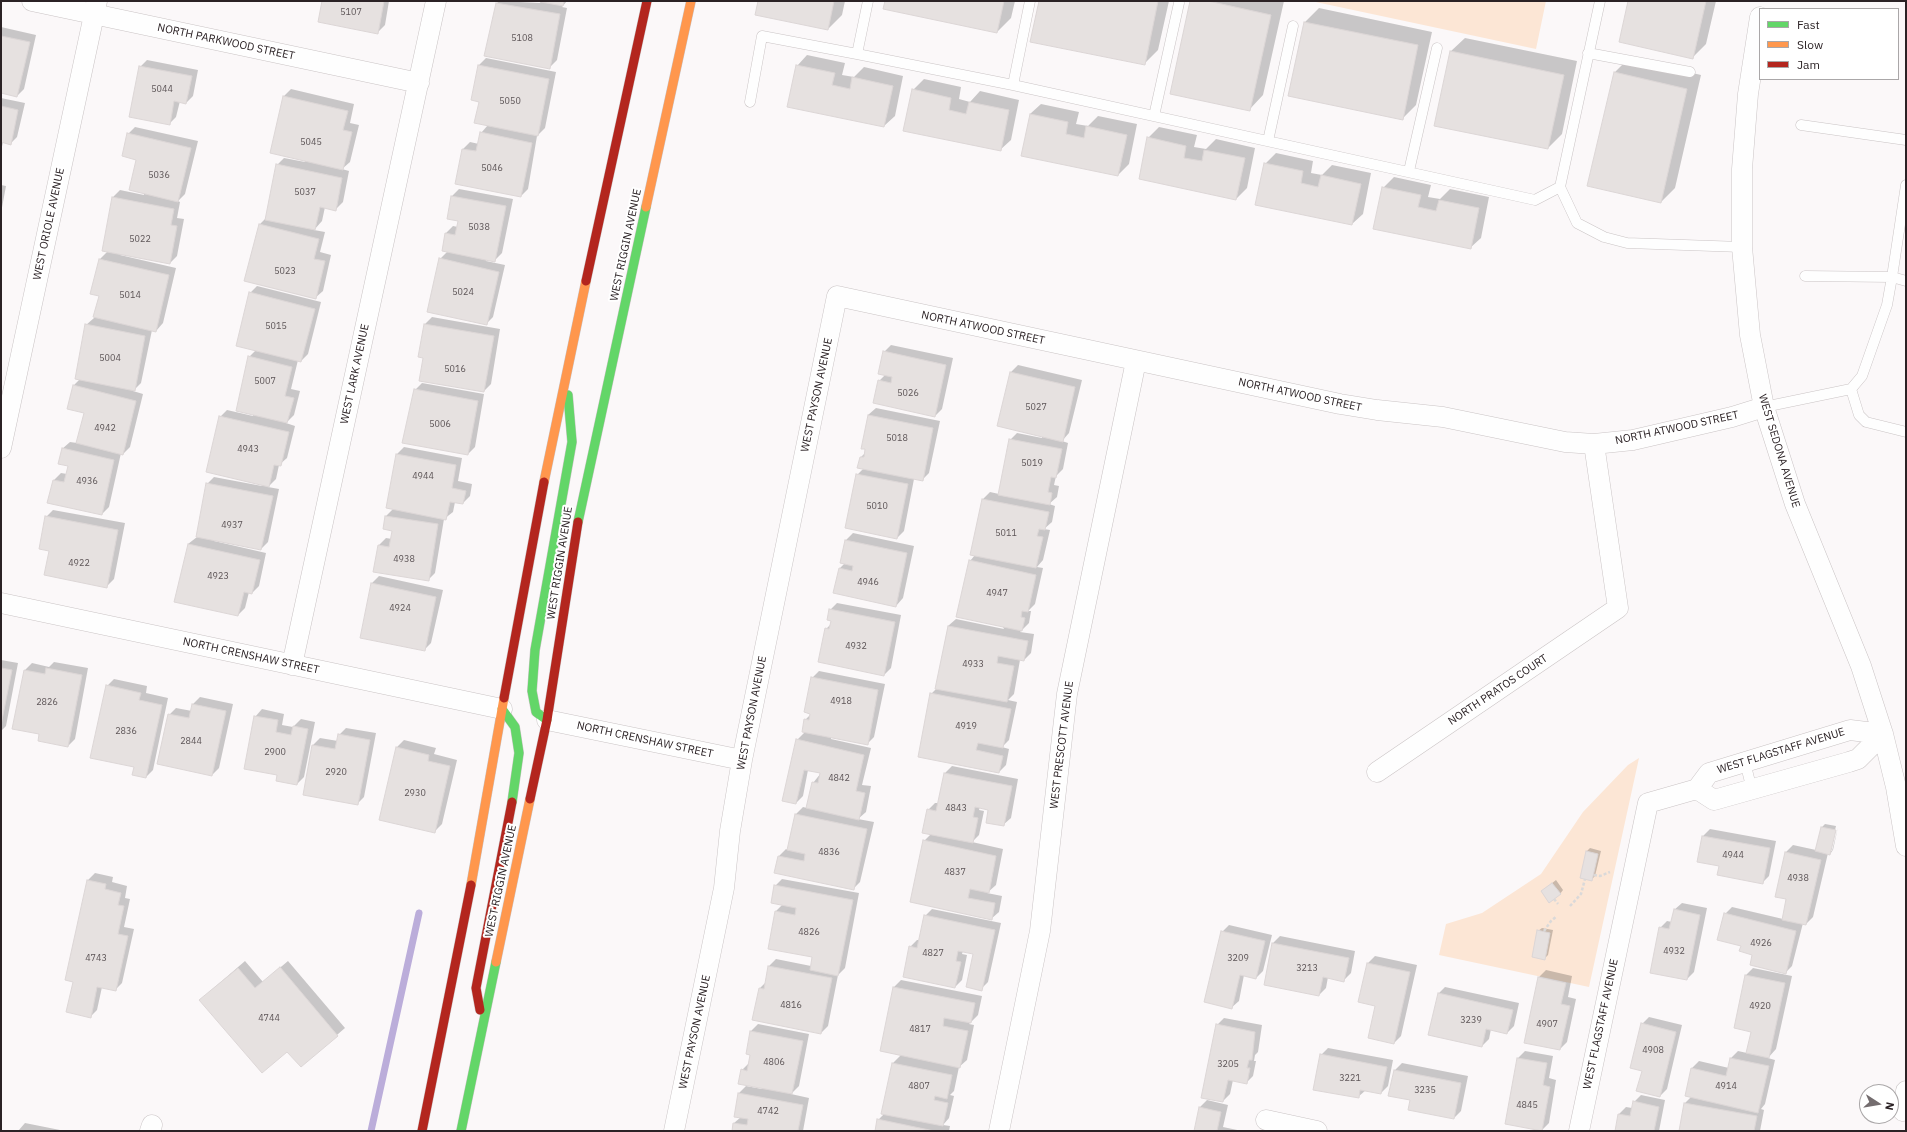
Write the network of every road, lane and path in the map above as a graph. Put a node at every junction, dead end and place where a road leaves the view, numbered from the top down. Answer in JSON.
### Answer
{"nodes":[{"id":1,"x":32,"y":1,"type":"edge"},
{"id":2,"x":436,"y":1,"type":"edge"},
{"id":3,"x":647,"y":1,"type":"edge"},
{"id":4,"x":691,"y":1,"type":"edge"},
{"id":5,"x":868,"y":1,"type":"edge"},
{"id":6,"x":1030,"y":1,"type":"edge"},
{"id":7,"x":1600,"y":1,"type":"edge"},
{"id":8,"x":1179,"y":3,"type":"dead end"},
{"id":9,"x":95,"y":8,"type":"edge"},
{"id":10,"x":1759,"y":23,"type":"edge"},
{"id":11,"x":1292,"y":26,"type":"dead end"},
{"id":12,"x":1437,"y":48,"type":"dead end"},
{"id":13,"x":1588,"y":53,"type":"junction"},
{"id":14,"x":857,"y":54,"type":"junction"},
{"id":15,"x":1690,"y":72,"type":"dead end"},
{"id":16,"x":419,"y":83,"type":"junction"},
{"id":17,"x":1013,"y":85,"type":"junction"},
{"id":18,"x":750,"y":102,"type":"dead end"},
{"id":19,"x":1154,"y":116,"type":"junction"},
{"id":20,"x":1802,"y":125,"type":"dead end"},
{"id":21,"x":1906,"y":140,"type":"edge"},
{"id":22,"x":1268,"y":141,"type":"junction"},
{"id":23,"x":1409,"y":172,"type":"junction"},
{"id":24,"x":1906,"y":185,"type":"edge"},
{"id":25,"x":1560,"y":187,"type":"junction"},
{"id":26,"x":1742,"y":247,"type":"junction"},
{"id":27,"x":1805,"y":276,"type":"dead end"},
{"id":28,"x":1892,"y":277,"type":"junction"},
{"id":29,"x":1906,"y":281,"type":"edge"},
{"id":30,"x":838,"y":296,"type":"joint"},
{"id":31,"x":1136,"y":361,"type":"junction"},
{"id":32,"x":566,"y":374,"type":"junction"},
{"id":33,"x":1851,"y":389,"type":"junction"},
{"id":34,"x":1764,"y":407,"type":"junction"},
{"id":35,"x":1906,"y":432,"type":"edge"},
{"id":36,"x":1594,"y":444,"type":"junction"},
{"id":37,"x":1,"y":448,"type":"edge"},
{"id":38,"x":1,"y":603,"type":"edge"},
{"id":39,"x":292,"y":665,"type":"junction"},
{"id":40,"x":502,"y":709,"type":"junction"},
{"id":41,"x":547,"y":720,"type":"junction"},
{"id":42,"x":1884,"y":734,"type":"junction"},
{"id":43,"x":742,"y":760,"type":"junction"},
{"id":44,"x":1745,"y":762,"type":"junction"},
{"id":45,"x":1377,"y":772,"type":"dead end"},
{"id":46,"x":1698,"y":789,"type":"junction"},
{"id":47,"x":1752,"y":790,"type":"junction"},
{"id":48,"x":1906,"y":846,"type":"edge"},
{"id":49,"x":1610,"y":872,"type":"dead end"},
{"id":50,"x":1594,"y":875,"type":"dead end"},
{"id":51,"x":1586,"y":879,"type":"dead end"},
{"id":52,"x":1554,"y":899,"type":"dead end"},
{"id":53,"x":1558,"y":904,"type":"dead end"},
{"id":54,"x":1570,"y":906,"type":"dead end"},
{"id":55,"x":1557,"y":916,"type":"dead end"},
{"id":56,"x":1544,"y":931,"type":"dead end"},
{"id":57,"x":483,"y":1030,"type":"junction"},
{"id":58,"x":1906,"y":1091,"type":"edge"},
{"id":59,"x":1903,"y":1111,"type":"dead end"},
{"id":60,"x":1266,"y":1120,"type":"dead end"},
{"id":61,"x":422,"y":1131,"type":"edge"},
{"id":62,"x":461,"y":1131,"type":"edge"},
{"id":63,"x":674,"y":1131,"type":"edge"},
{"id":64,"x":999,"y":1131,"type":"edge"},
{"id":65,"x":1317,"y":1131,"type":"edge"},
{"id":66,"x":1579,"y":1131,"type":"edge"}],
"edges":[{"from":1,"to":9,"type":"street","name":"NORTH PARKWOOD STREET"},
{"from":2,"to":16,"type":"street","name":"WEST LARK AVENUE"},
{"from":3,"to":32,"type":"main road"},
{"from":4,"to":41,"type":"main road","name":"WEST RIGGIN AVENUE"},
{"from":5,"to":14,"type":"lane"},
{"from":6,"to":17,"type":"lane"},
{"from":7,"to":13,"type":"lane"},
{"from":8,"to":19,"type":"lane"},
{"from":9,"to":16,"type":"street","name":"NORTH PARKWOOD STREET"},
{"from":9,"to":37,"type":"street","name":"WEST ORIOLE AVENUE"},
{"from":10,"to":26,"type":"street","name":"WEST SEDONA AVENUE"},
{"from":11,"to":22,"type":"lane"},
{"from":12,"to":23,"type":"lane"},
{"from":13,"to":15,"type":"lane"},
{"from":13,"to":25,"type":"lane"},
{"from":14,"to":17,"type":"lane"},
{"from":14,"to":18,"type":"lane"},
{"from":16,"to":39,"type":"street","name":"WEST LARK AVENUE"},
{"from":17,"to":19,"type":"lane"},
{"from":19,"to":22,"type":"lane"},
{"from":20,"to":21,"type":"lane"},
{"from":22,"to":23,"type":"lane"},
{"from":23,"to":25,"type":"lane"},
{"from":24,"to":28,"type":"lane"},
{"from":25,"to":26,"type":"lane"},
{"from":26,"to":34,"type":"street","name":"WEST SEDONA AVENUE"},
{"from":27,"to":28,"type":"lane"},
{"from":28,"to":29,"type":"lane"},
{"from":28,"to":33,"type":"lane"},
{"from":30,"to":31,"type":"street","name":"NORTH ATWOOD STREET"},
{"from":30,"to":43,"type":"street","name":"WEST PAYSON AVENUE"},
{"from":31,"to":36,"type":"street","name":"NORTH ATWOOD STREET"},
{"from":31,"to":64,"type":"street","name":"WEST PRESCOTT AVENUE"},
{"from":32,"to":40,"type":"main road"},
{"from":32,"to":41,"type":"main road"},
{"from":33,"to":34,"type":"lane"},
{"from":33,"to":35,"type":"lane"},
{"from":34,"to":36,"type":"street","name":"NORTH ATWOOD STREET"},
{"from":34,"to":42,"type":"street","name":"WEST SEDONA AVENUE"},
{"from":36,"to":45,"type":"street","name":"NORTH PRATOS COURT"},
{"from":38,"to":39,"type":"street","name":"NORTH CRENSHAW STREET"},
{"from":39,"to":40,"type":"street","name":"NORTH CRENSHAW STREET"},
{"from":40,"to":57,"type":"main road"},
{"from":40,"to":61,"type":"main road"},
{"from":41,"to":43,"type":"street","name":"NORTH CRENSHAW STREET"},
{"from":41,"to":57,"type":"main road","name":"WEST RIGGIN AVENUE"},
{"from":42,"to":44,"type":"street","name":"WEST FLAGSTAFF AVENUE"},
{"from":42,"to":47,"type":"street"},
{"from":42,"to":48,"type":"street","name":"WEST SEDONA AVENUE"},
{"from":43,"to":63,"type":"street","name":"WEST PAYSON AVENUE"},
{"from":44,"to":46,"type":"street","name":"WEST FLAGSTAFF AVENUE"},
{"from":44,"to":47,"type":"lane"},
{"from":46,"to":47,"type":"street"},
{"from":46,"to":66,"type":"street","name":"WEST FLAGSTAFF AVENUE"},
{"from":49,"to":50,"type":"path"},
{"from":51,"to":54,"type":"path"},
{"from":52,"to":53,"type":"path"},
{"from":55,"to":56,"type":"path"},
{"from":57,"to":62,"type":"main road","name":"WEST RIGGIN AVENUE"},
{"from":58,"to":59,"type":"street"},
{"from":60,"to":65,"type":"street"}]}
